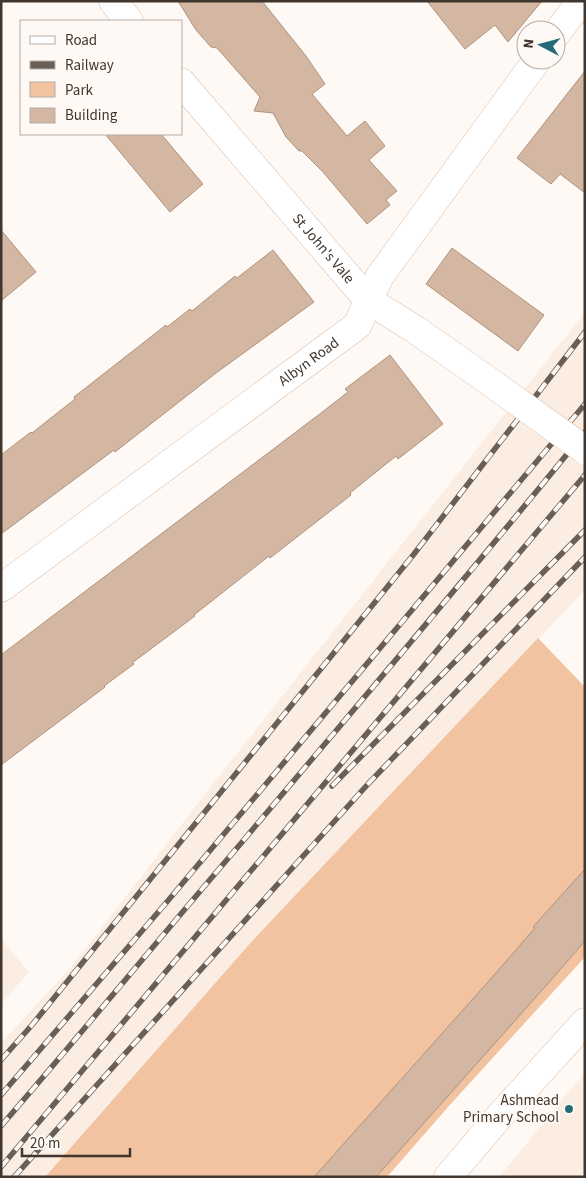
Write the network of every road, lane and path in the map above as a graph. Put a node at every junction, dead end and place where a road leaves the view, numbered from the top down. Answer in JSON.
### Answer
{"nodes":[{"id":1,"x":113,"y":1,"type":"edge"},
{"id":2,"x":581,"y":1,"type":"edge"},
{"id":3,"x":128,"y":20,"type":"edge"},
{"id":4,"x":566,"y":21,"type":"edge"},
{"id":5,"x":530,"y":70,"type":"edge"},
{"id":6,"x":182,"y":83,"type":"edge"},
{"id":7,"x":368,"y":300,"type":"junction"},
{"id":8,"x":585,"y":450,"type":"edge"},
{"id":9,"x":1,"y":588,"type":"edge"},
{"id":10,"x":585,"y":1022,"type":"edge"},
{"id":11,"x":448,"y":1177,"type":"edge"}],
"edges":[{"from":1,"to":3,"type":"street"},
{"from":2,"to":4,"type":"street"},
{"from":5,"to":7,"type":"street","name":"Albyn Road"},
{"from":6,"to":7,"type":"street","name":"St John's Vale"},
{"from":7,"to":8,"type":"street","name":"St John's Vale","bridge":true},
{"from":7,"to":9,"type":"street","name":"Albyn Road"},
{"from":10,"to":11,"type":"street"}]}
